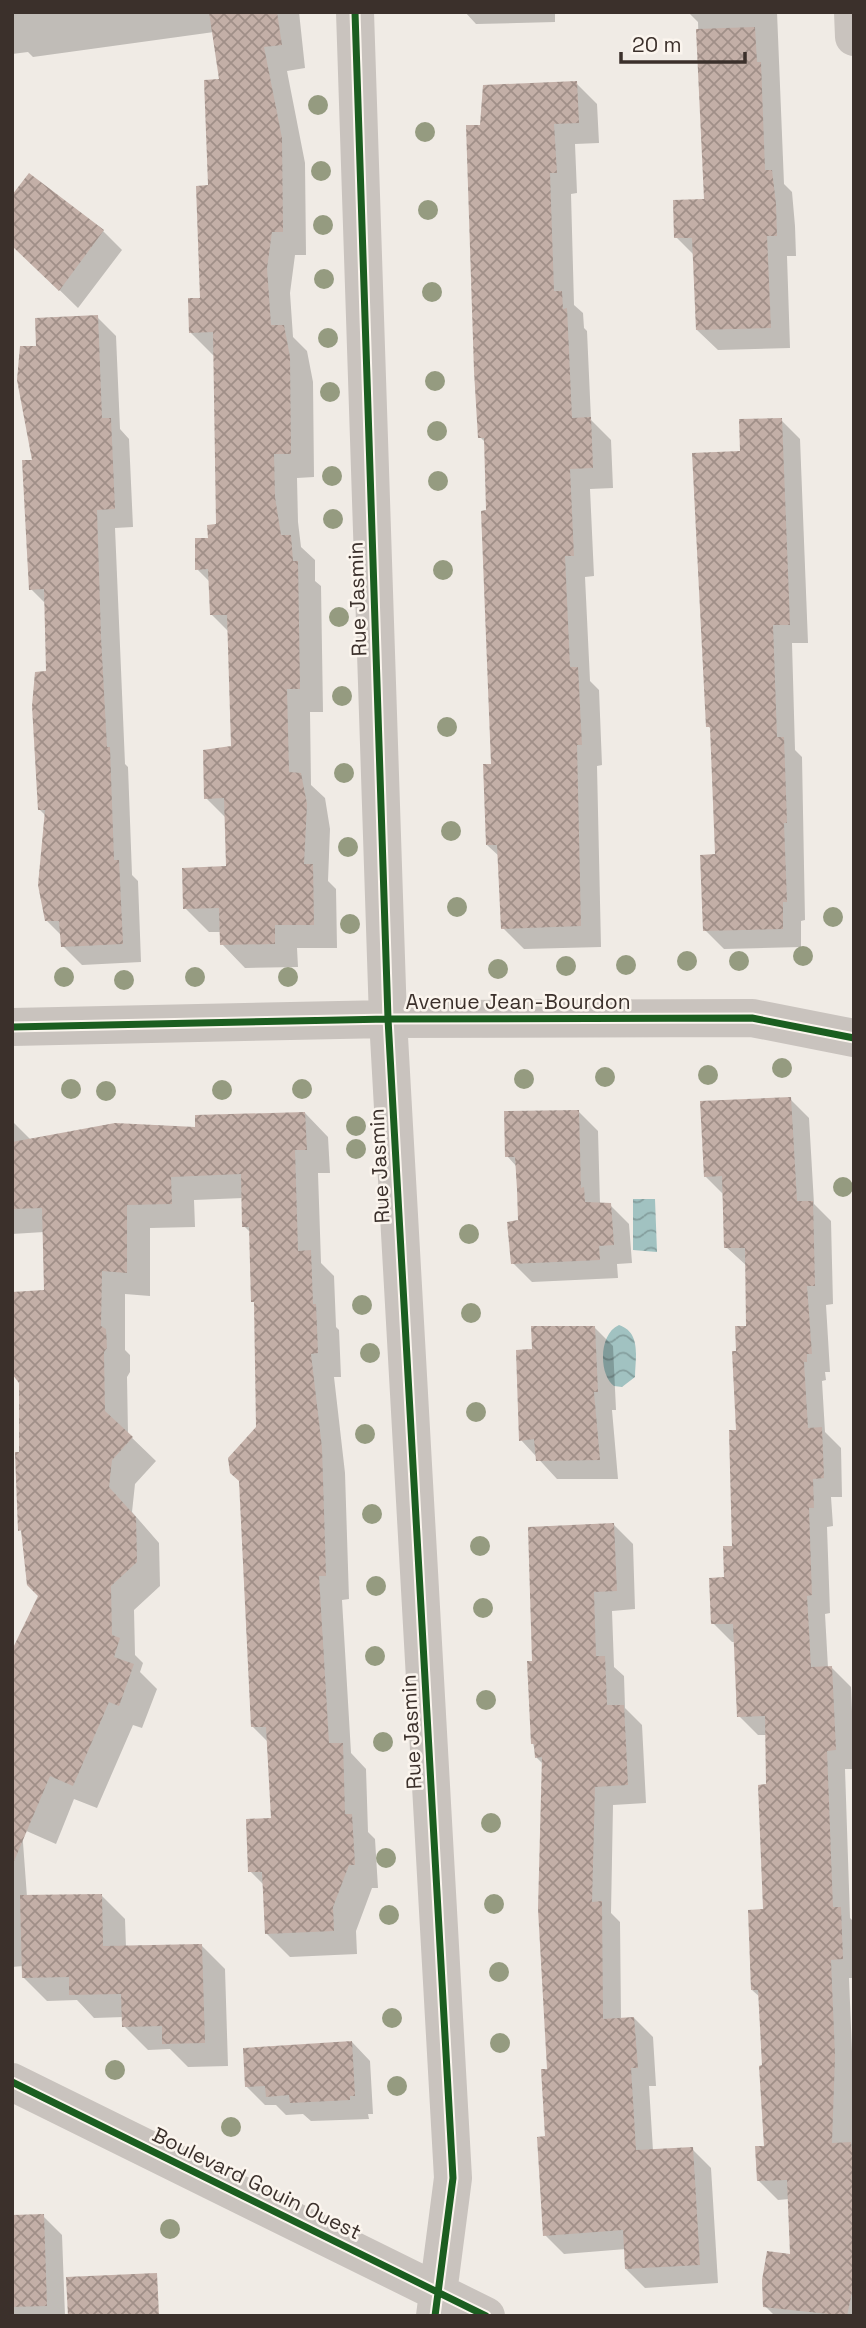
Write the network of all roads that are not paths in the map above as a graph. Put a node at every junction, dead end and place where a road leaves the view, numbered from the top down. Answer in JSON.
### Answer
{"nodes":[{"id":1,"x":355,"y":12,"type":"edge"},
{"id":2,"x":853,"y":12,"type":"edge"},
{"id":3,"x":854,"y":37,"type":"edge"},
{"id":4,"x":388,"y":1018,"type":"junction"},
{"id":5,"x":12,"y":1027,"type":"edge"},
{"id":6,"x":854,"y":1038,"type":"edge"},
{"id":7,"x":12,"y":2082,"type":"edge"},
{"id":8,"x":436,"y":2304,"type":"edge"},
{"id":9,"x":486,"y":2316,"type":"edge"}],
"edges":[{"from":1,"to":4,"type":"street","name":"Rue Jasmin"},
{"from":2,"to":3,"type":"street"},
{"from":4,"to":5,"type":"street","name":"Avenue Jean-Bourdon"},
{"from":4,"to":6,"type":"street","name":"Avenue Jean-Bourdon"},
{"from":4,"to":8,"type":"street","name":"Rue Jasmin"},
{"from":7,"to":8,"type":"street","name":"Boulevard Gouin Ouest"},
{"from":8,"to":9,"type":"street","name":"Boulevard Gouin Ouest"}]}
